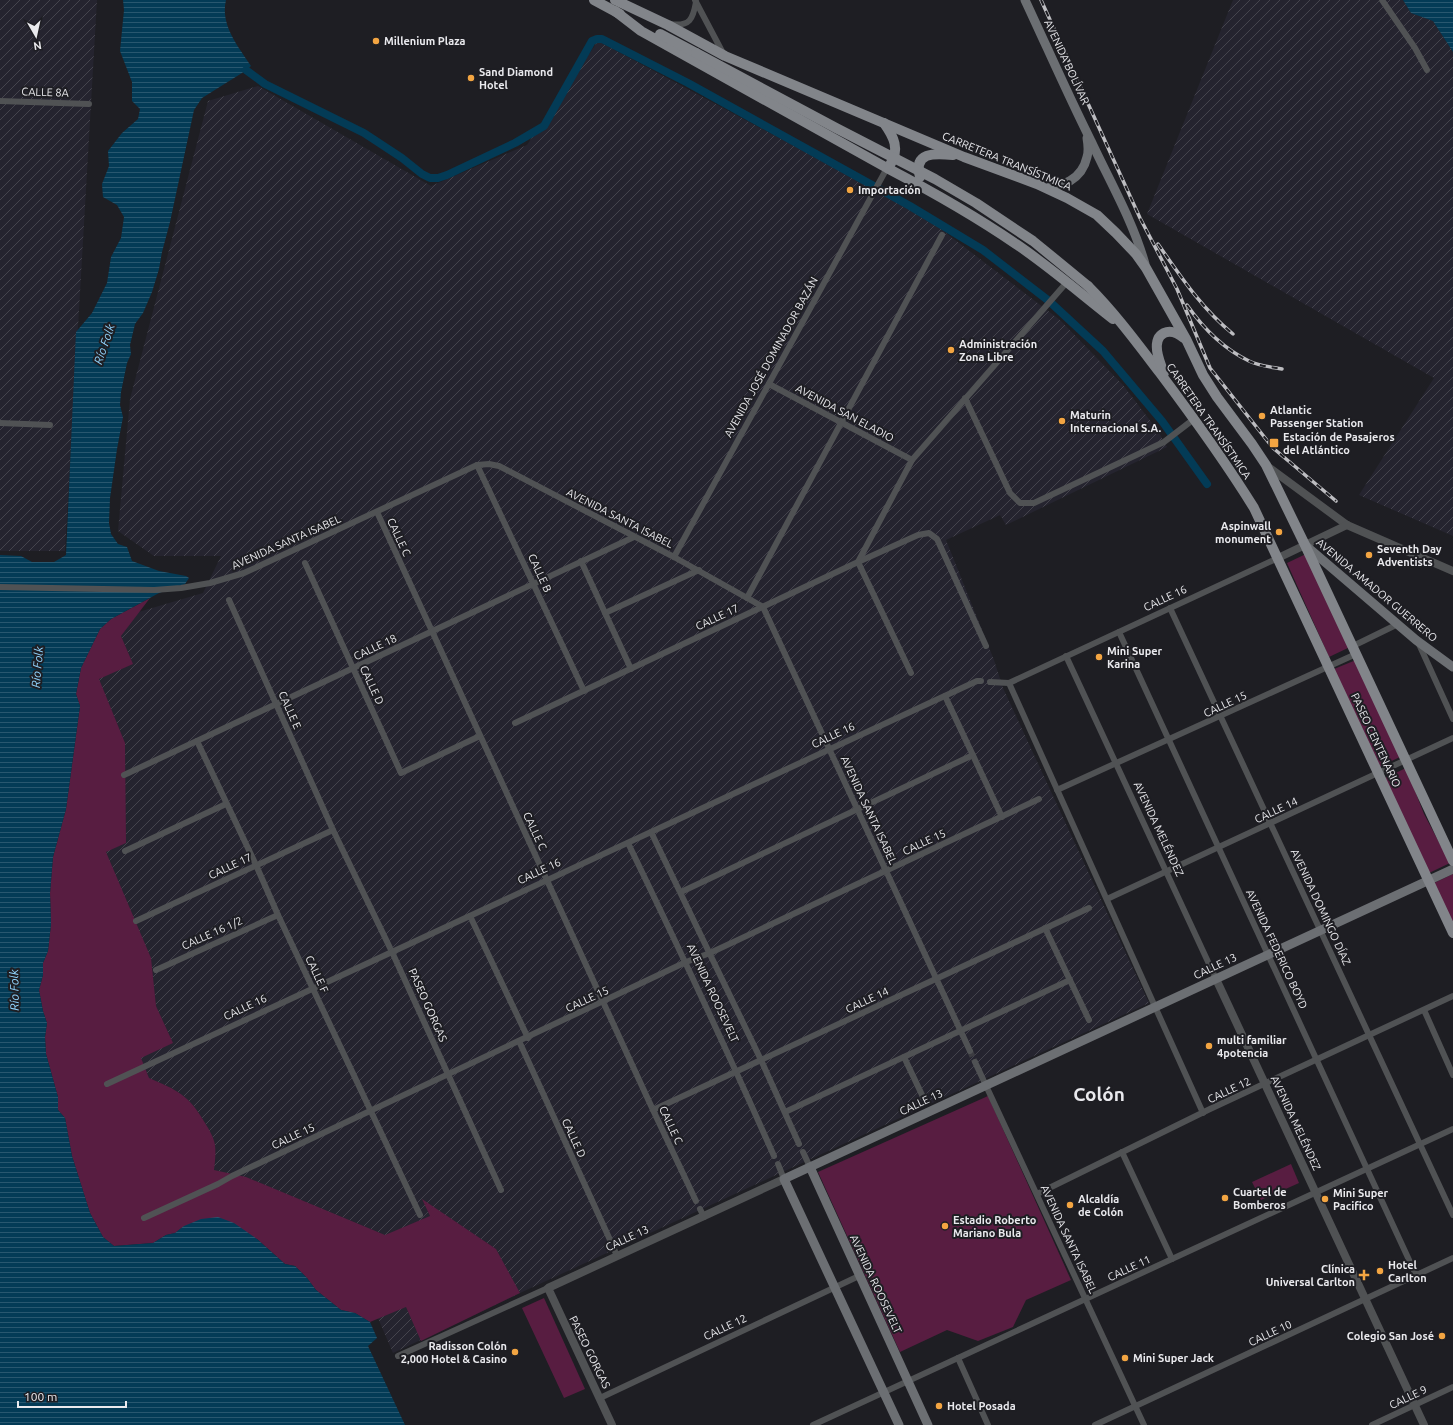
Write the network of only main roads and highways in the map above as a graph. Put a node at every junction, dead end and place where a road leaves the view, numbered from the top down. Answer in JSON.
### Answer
{"nodes":[{"id":1,"x":594,"y":0,"type":"edge"},
{"id":2,"x":615,"y":0,"type":"edge"},
{"id":3,"x":1025,"y":0,"type":"edge"},
{"id":4,"x":615,"y":11,"type":"junction"},
{"id":5,"x":884,"y":123,"type":"junction"},
{"id":6,"x":1087,"y":135,"type":"junction"},
{"id":7,"x":964,"y":157,"type":"junction"},
{"id":8,"x":887,"y":168,"type":"junction"},
{"id":9,"x":1037,"y":184,"type":"junction"},
{"id":10,"x":925,"y":188,"type":"junction"},
{"id":11,"x":1146,"y":268,"type":"junction"},
{"id":12,"x":1128,"y":330,"type":"junction"},
{"id":13,"x":1186,"y":339,"type":"junction"},
{"id":14,"x":1167,"y":382,"type":"junction"},
{"id":15,"x":1305,"y":545,"type":"junction"},
{"id":16,"x":1278,"y":558,"type":"joint"},
{"id":17,"x":1453,"y":667,"type":"edge"},
{"id":18,"x":1453,"y":861,"type":"edge"},
{"id":19,"x":1453,"y":869,"type":"edge"},
{"id":20,"x":1429,"y":880,"type":"junction"},
{"id":21,"x":1453,"y":933,"type":"edge"},
{"id":22,"x":810,"y":1167,"type":"junction"},
{"id":23,"x":899,"y":1425,"type":"edge"},
{"id":24,"x":928,"y":1425,"type":"edge"}],
"edges":[{"from":1,"to":4,"type":"main road","name":"CARRETERA TRANSÍSTMICA"},
{"from":2,"to":5,"type":"main road","name":"CARRETERA TRANSÍSTMICA"},
{"from":3,"to":6,"type":"main road","name":"AVENIDA BOLÍVAR"},
{"from":4,"to":8,"type":"main road"},
{"from":4,"to":12,"type":"main road","name":"CARRETERA TRANSÍSTMICA","bridge":true},
{"from":5,"to":7,"type":"main road","name":"CARRETERA TRANSÍSTMICA"},
{"from":5,"to":8,"type":"main road"},
{"from":6,"to":9,"type":"main road","name":"AVENIDA BOLÍVAR"},
{"from":6,"to":11,"type":"main road","name":"AVENIDA BOLÍVAR"},
{"from":7,"to":9,"type":"main road","name":"CARRETERA TRANSÍSTMICA"},
{"from":7,"to":10,"type":"main road"},
{"from":8,"to":10,"type":"main road"},
{"from":9,"to":11,"type":"main road","name":"CARRETERA TRANSÍSTMICA"},
{"from":10,"to":12,"type":"main road"},
{"from":11,"to":13,"type":"main road","name":"CARRETERA TRANSÍSTMICA"},
{"from":12,"to":14,"type":"main road","name":"CARRETERA TRANSÍSTMICA"},
{"from":13,"to":14,"type":"main road"},
{"from":13,"to":15,"type":"main road","name":"CARRETERA TRANSÍSTMICA"},
{"from":14,"to":16,"type":"main road","name":"CARRETERA TRANSÍSTMICA"},
{"from":15,"to":17,"type":"main road","name":"AVENIDA AMADOR GUERRERO"},
{"from":15,"to":18,"type":"main road","name":"PASEO CENTENARIO"},
{"from":16,"to":20,"type":"main road","name":"PASEO CENTENARIO"},
{"from":19,"to":20,"type":"main road","name":"CALLE 13"},
{"from":20,"to":21,"type":"main road","name":"PASEO CENTENARIO"},
{"from":20,"to":22,"type":"main road","name":"CALLE 13"},
{"from":22,"to":23,"type":"main road","name":"CALLE 13"},
{"from":22,"to":24,"type":"main road","name":"AVENIDA ROOSEVELT"}]}
